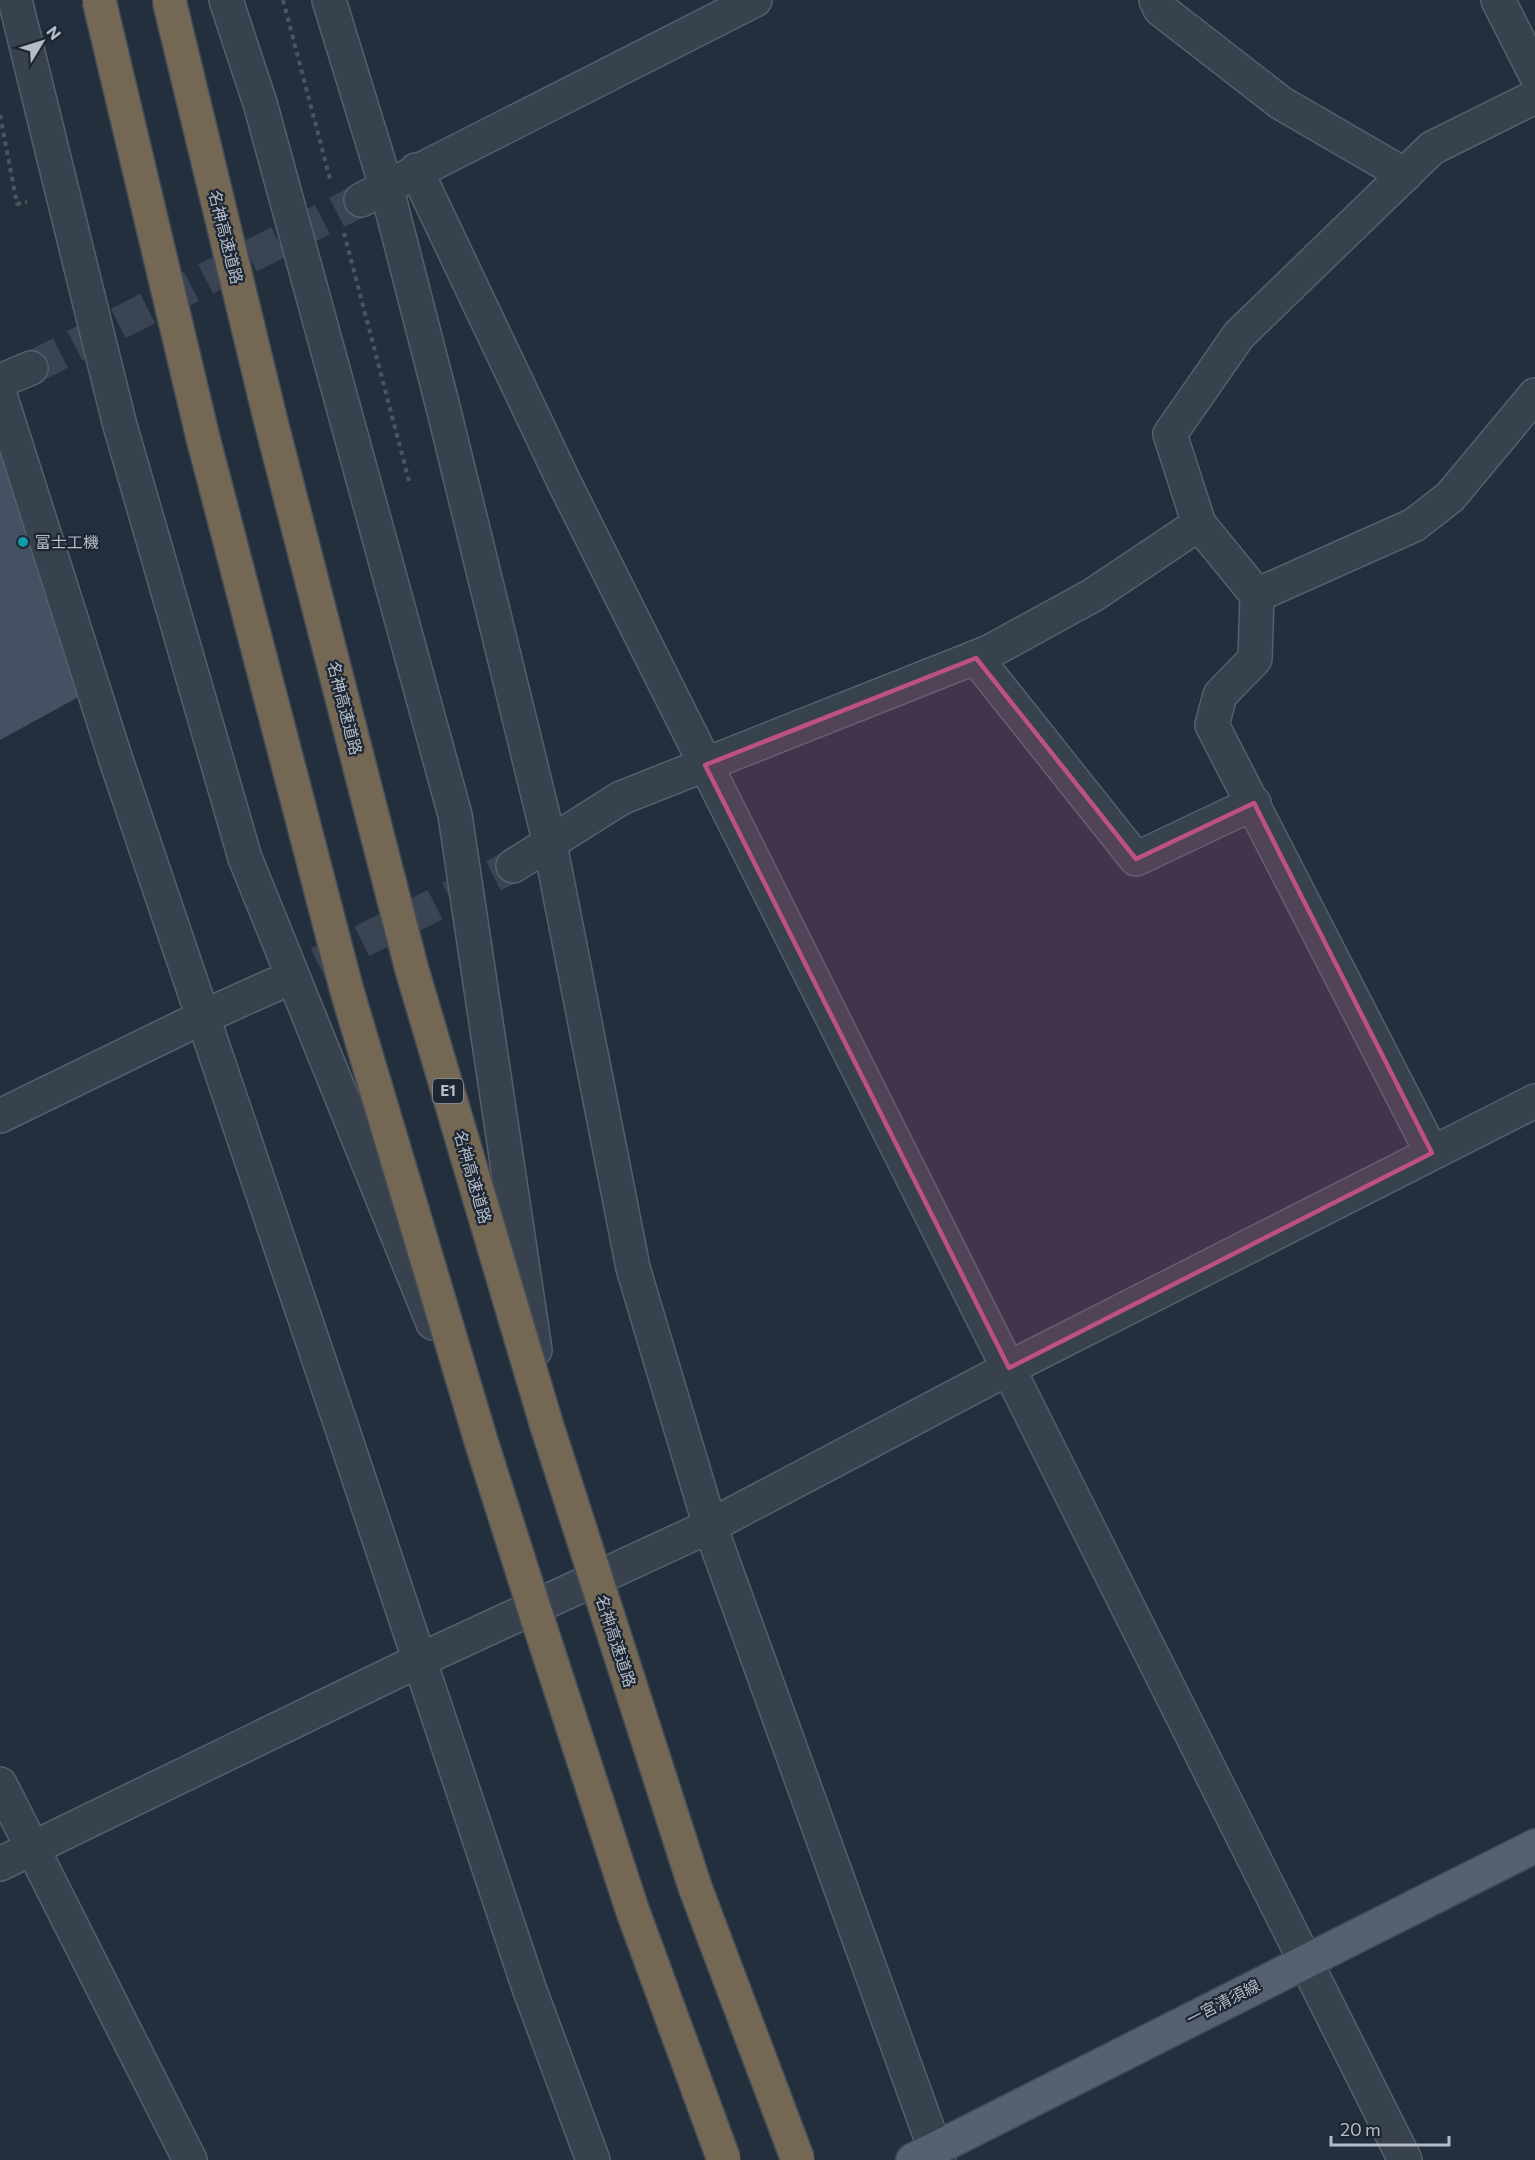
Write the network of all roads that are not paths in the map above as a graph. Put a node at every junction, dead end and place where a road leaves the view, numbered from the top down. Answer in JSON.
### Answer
{"nodes":[{"id":1,"x":15,"y":0,"type":"edge"},
{"id":2,"x":99,"y":0,"type":"edge"},
{"id":3,"x":169,"y":0,"type":"edge"},
{"id":4,"x":226,"y":0,"type":"edge"},
{"id":5,"x":329,"y":0,"type":"edge"},
{"id":6,"x":755,"y":0,"type":"edge"},
{"id":7,"x":1156,"y":0,"type":"edge"},
{"id":8,"x":1498,"y":0,"type":"edge"},
{"id":9,"x":1535,"y":73,"type":"edge"},
{"id":10,"x":1535,"y":97,"type":"edge"},
{"id":11,"x":416,"y":170,"type":"junction"},
{"id":12,"x":1406,"y":175,"type":"junction"},
{"id":13,"x":373,"y":193,"type":"junction"},
{"id":14,"x":31,"y":368,"type":"tunnel mouth"},
{"id":15,"x":0,"y":381,"type":"edge"},
{"id":16,"x":0,"y":395,"type":"edge"},
{"id":17,"x":1535,"y":395,"type":"edge"},
{"id":18,"x":1199,"y":524,"type":"junction"},
{"id":19,"x":1257,"y":595,"type":"junction"},
{"id":20,"x":976,"y":658,"type":"junction"},
{"id":21,"x":705,"y":765,"type":"junction"},
{"id":22,"x":1254,"y":802,"type":"junction"},
{"id":23,"x":550,"y":844,"type":"junction"},
{"id":24,"x":513,"y":866,"type":"tunnel mouth"},
{"id":25,"x":274,"y":985,"type":"tunnel mouth"},
{"id":26,"x":203,"y":1017,"type":"junction"},
{"id":27,"x":1535,"y":1101,"type":"edge"},
{"id":28,"x":0,"y":1116,"type":"edge"},
{"id":29,"x":1432,"y":1153,"type":"junction"},
{"id":30,"x":1009,"y":1368,"type":"junction"},
{"id":31,"x":546,"y":1424,"type":"junction"},
{"id":32,"x":481,"y":1442,"type":"junction"},
{"id":33,"x":710,"y":1526,"type":"junction"},
{"id":34,"x":420,"y":1660,"type":"junction"},
{"id":35,"x":0,"y":1784,"type":"edge"},
{"id":36,"x":1535,"y":1846,"type":"edge"},
{"id":37,"x":32,"y":1848,"type":"junction"},
{"id":38,"x":0,"y":1864,"type":"edge"},
{"id":39,"x":1305,"y":1961,"type":"junction"},
{"id":40,"x":929,"y":2156,"type":"edge"},
{"id":41,"x":190,"y":2160,"type":"edge"},
{"id":42,"x":593,"y":2160,"type":"edge"},
{"id":43,"x":724,"y":2160,"type":"edge"},
{"id":44,"x":798,"y":2160,"type":"edge"},
{"id":45,"x":1405,"y":2160,"type":"edge"}],
"edges":[{"from":1,"to":32,"type":"street"},
{"from":2,"to":32,"type":"highway","bridge":true},
{"from":3,"to":31,"type":"highway","name":"名神高速道路","number":"E1","bridge":true},
{"from":4,"to":31,"type":"street"},
{"from":5,"to":13,"type":"street"},
{"from":6,"to":11,"type":"street"},
{"from":7,"to":12,"type":"street"},
{"from":8,"to":9,"type":"street"},
{"from":10,"to":12,"type":"street"},
{"from":11,"to":13,"type":"street"},
{"from":11,"to":21,"type":"street"},
{"from":12,"to":18,"type":"street"},
{"from":13,"to":23,"type":"street"},
{"from":14,"to":15,"type":"street"},
{"from":16,"to":26,"type":"street"},
{"from":17,"to":19,"type":"street"},
{"from":18,"to":19,"type":"street"},
{"from":18,"to":20,"type":"street"},
{"from":19,"to":22,"type":"street"},
{"from":20,"to":21,"type":"street"},
{"from":20,"to":22,"type":"street"},
{"from":21,"to":23,"type":"street"},
{"from":21,"to":30,"type":"street"},
{"from":22,"to":29,"type":"street"},
{"from":23,"to":24,"type":"street"},
{"from":23,"to":33,"type":"street"},
{"from":25,"to":26,"type":"street"},
{"from":26,"to":28,"type":"street"},
{"from":26,"to":34,"type":"street"},
{"from":27,"to":29,"type":"street"},
{"from":29,"to":30,"type":"street"},
{"from":30,"to":33,"type":"street"},
{"from":30,"to":39,"type":"street"},
{"from":31,"to":44,"type":"highway","name":"名神高速道路","number":"E1","bridge":true},
{"from":32,"to":43,"type":"highway","bridge":true},
{"from":33,"to":34,"type":"street"},
{"from":33,"to":40,"type":"street"},
{"from":34,"to":37,"type":"street"},
{"from":34,"to":42,"type":"street"},
{"from":35,"to":37,"type":"street"},
{"from":36,"to":39,"type":"main road","name":"一宮清須線"},
{"from":37,"to":38,"type":"street"},
{"from":37,"to":41,"type":"street"},
{"from":39,"to":40,"type":"main road","name":"一宮清須線"},
{"from":39,"to":45,"type":"street"}]}
